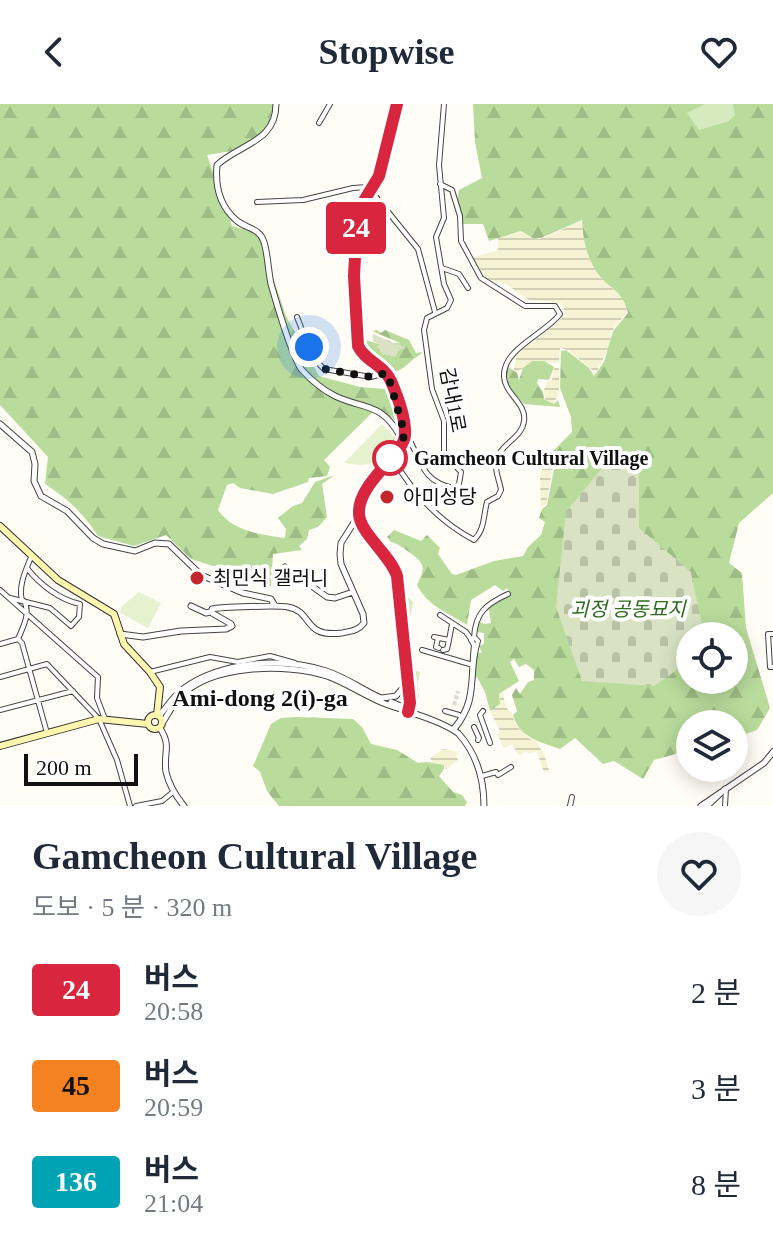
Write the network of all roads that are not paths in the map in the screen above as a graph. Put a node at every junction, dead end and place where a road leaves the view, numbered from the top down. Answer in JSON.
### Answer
{"nodes":[{"id":1,"x":276,"y":104,"type":"edge"},
{"id":2,"x":330,"y":104,"type":"edge"},
{"id":3,"x":397,"y":104,"type":"edge"},
{"id":4,"x":444,"y":104,"type":"edge"},
{"id":5,"x":319,"y":123,"type":"dead end"},
{"id":6,"x":440,"y":184,"type":"junction"},
{"id":7,"x":370,"y":189,"type":"junction"},
{"id":8,"x":257,"y":202,"type":"dead end"},
{"id":9,"x":442,"y":268,"type":"junction"},
{"id":10,"x":468,"y":288,"type":"dead end"},
{"id":11,"x":435,"y":312,"type":"junction"},
{"id":12,"x":297,"y":317,"type":"dead end"},
{"id":13,"x":386,"y":373,"type":"junction"},
{"id":14,"x":0,"y":424,"type":"edge"},
{"id":15,"x":405,"y":432,"type":"junction"},
{"id":16,"x":392,"y":456,"type":"junction"},
{"id":17,"x":359,"y":514,"type":"junction"},
{"id":18,"x":0,"y":526,"type":"edge"},
{"id":19,"x":352,"y":527,"type":"junction"},
{"id":20,"x":364,"y":527,"type":"junction"},
{"id":21,"x":32,"y":556,"type":"junction"},
{"id":22,"x":285,"y":567,"type":"dead end"},
{"id":23,"x":27,"y":568,"type":"junction"},
{"id":24,"x":0,"y":590,"type":"edge"},
{"id":25,"x":353,"y":592,"type":"junction"},
{"id":26,"x":508,"y":594,"type":"dead end"},
{"id":27,"x":7,"y":597,"type":"junction"},
{"id":28,"x":23,"y":600,"type":"junction"},
{"id":29,"x":191,"y":606,"type":"dead end"},
{"id":30,"x":275,"y":606,"type":"junction"},
{"id":31,"x":210,"y":612,"type":"junction"},
{"id":32,"x":440,"y":615,"type":"dead end"},
{"id":33,"x":27,"y":616,"type":"junction"},
{"id":34,"x":452,"y":624,"type":"junction"},
{"id":35,"x":120,"y":634,"type":"junction"},
{"id":36,"x":773,"y":634,"type":"edge"},
{"id":37,"x":18,"y":639,"type":"junction"},
{"id":38,"x":473,"y":639,"type":"junction"},
{"id":39,"x":449,"y":640,"type":"junction"},
{"id":40,"x":0,"y":644,"type":"edge"},
{"id":41,"x":423,"y":649,"type":"dead end"},
{"id":42,"x":444,"y":654,"type":"junction"},
{"id":43,"x":473,"y":664,"type":"junction"},
{"id":44,"x":298,"y":665,"type":"junction"},
{"id":45,"x":773,"y":667,"type":"edge"},
{"id":46,"x":30,"y":669,"type":"junction"},
{"id":47,"x":150,"y":672,"type":"junction"},
{"id":48,"x":0,"y":677,"type":"edge"},
{"id":49,"x":407,"y":680,"type":"junction"},
{"id":50,"x":73,"y":691,"type":"junction"},
{"id":51,"x":461,"y":692,"type":"dead end"},
{"id":52,"x":470,"y":695,"type":"junction"},
{"id":53,"x":381,"y":698,"type":"junction"},
{"id":54,"x":38,"y":700,"type":"junction"},
{"id":55,"x":454,"y":705,"type":"tunnel mouth"},
{"id":56,"x":158,"y":707,"type":"junction"},
{"id":57,"x":167,"y":707,"type":"junction"},
{"id":58,"x":409,"y":708,"type":"junction"},
{"id":59,"x":0,"y":710,"type":"edge"},
{"id":60,"x":445,"y":711,"type":"dead end"},
{"id":61,"x":483,"y":711,"type":"dead end"},
{"id":62,"x":452,"y":713,"type":"junction"},
{"id":63,"x":459,"y":715,"type":"dead end"},
{"id":64,"x":102,"y":719,"type":"junction"},
{"id":65,"x":160,"y":721,"type":"junction"},
{"id":66,"x":148,"y":724,"type":"junction"},
{"id":67,"x":454,"y":729,"type":"junction"},
{"id":68,"x":473,"y":730,"type":"dead end"},
{"id":69,"x":47,"y":733,"type":"junction"},
{"id":70,"x":478,"y":740,"type":"dead end"},
{"id":71,"x":0,"y":746,"type":"edge"},
{"id":72,"x":487,"y":749,"type":"dead end"},
{"id":73,"x":771,"y":755,"type":"edge"},
{"id":74,"x":511,"y":767,"type":"dead end"},
{"id":75,"x":482,"y":776,"type":"junction"},
{"id":76,"x":726,"y":789,"type":"junction"},
{"id":77,"x":173,"y":792,"type":"junction"},
{"id":78,"x":571,"y":798,"type":"dead end"},
{"id":79,"x":130,"y":806,"type":"edge"},
{"id":80,"x":136,"y":806,"type":"edge"},
{"id":81,"x":184,"y":806,"type":"edge"},
{"id":82,"x":484,"y":806,"type":"edge"},
{"id":83,"x":569,"y":806,"type":"edge"},
{"id":84,"x":704,"y":806,"type":"edge"},
{"id":85,"x":725,"y":806,"type":"edge"}],
"edges":[{"from":1,"to":16,"type":"street"},
{"from":2,"to":5,"type":"street"},
{"from":3,"to":7,"type":"street"},
{"from":4,"to":6,"type":"street","name":"감내1로"},
{"from":6,"to":9,"type":"street","name":"감내1로"},
{"from":6,"to":16,"type":"street"},
{"from":7,"to":8,"type":"street"},
{"from":7,"to":11,"type":"street"},
{"from":7,"to":13,"type":"street"},
{"from":9,"to":10,"type":"street"},
{"from":9,"to":11,"type":"street","name":"감내1로"},
{"from":11,"to":15,"type":"street","name":"감내1로"},
{"from":12,"to":13,"type":"street"},
{"from":13,"to":15,"type":"street"},
{"from":14,"to":30,"type":"street"},
{"from":15,"to":16,"type":"street"},
{"from":16,"to":17,"type":"street"},
{"from":17,"to":19,"type":"street"},
{"from":17,"to":20,"type":"street"},
{"from":18,"to":21,"type":"main road"},
{"from":19,"to":20,"type":"street"},
{"from":19,"to":25,"type":"street"},
{"from":20,"to":49,"type":"street"},
{"from":21,"to":23,"type":"street"},
{"from":21,"to":35,"type":"main road"},
{"from":22,"to":25,"type":"street"},
{"from":23,"to":28,"type":"street"},
{"from":23,"to":28,"type":"street"},
{"from":24,"to":27,"type":"street"},
{"from":25,"to":30,"type":"street"},
{"from":26,"to":38,"type":"street"},
{"from":27,"to":28,"type":"street"},
{"from":27,"to":33,"type":"street"},
{"from":28,"to":33,"type":"street"},
{"from":29,"to":31,"type":"street"},
{"from":30,"to":31,"type":"street"},
{"from":31,"to":35,"type":"street"},
{"from":32,"to":34,"type":"street"},
{"from":33,"to":37,"type":"street"},
{"from":33,"to":64,"type":"street"},
{"from":34,"to":38,"type":"street"},
{"from":34,"to":39,"type":"street"},
{"from":35,"to":47,"type":"main road"},
{"from":36,"to":45,"type":"street"},
{"from":37,"to":40,"type":"street"},
{"from":37,"to":46,"type":"street"},
{"from":38,"to":43,"type":"street"},
{"from":39,"to":42,"type":"street"},
{"from":39,"to":42,"type":"street"},
{"from":41,"to":42,"type":"street"},
{"from":42,"to":43,"type":"street"},
{"from":43,"to":52,"type":"street"},
{"from":44,"to":47,"type":"street"},
{"from":44,"to":53,"type":"street"},
{"from":44,"to":57,"type":"street"},
{"from":46,"to":48,"type":"street"},
{"from":46,"to":50,"type":"street"},
{"from":46,"to":54,"type":"street"},
{"from":47,"to":56,"type":"main road"},
{"from":49,"to":53,"type":"street"},
{"from":49,"to":58,"type":"street"},
{"from":50,"to":54,"type":"street"},
{"from":50,"to":64,"type":"street"},
{"from":51,"to":52,"type":"street"},
{"from":52,"to":67,"type":"street"},
{"from":53,"to":58,"type":"street"},
{"from":54,"to":59,"type":"street"},
{"from":54,"to":69,"type":"street"},
{"from":55,"to":62,"type":"street"},
{"from":56,"to":57,"type":"street"},
{"from":56,"to":65,"type":"main road"},
{"from":57,"to":65,"type":"street"},
{"from":58,"to":65,"type":"street"},
{"from":58,"to":67,"type":"street"},
{"from":58,"to":67,"type":"street"},
{"from":60,"to":62,"type":"street"},
{"from":61,"to":72,"type":"street"},
{"from":62,"to":63,"type":"street"},
{"from":64,"to":66,"type":"main road"},
{"from":64,"to":69,"type":"main road"},
{"from":64,"to":79,"type":"street"},
{"from":65,"to":66,"type":"main road"},
{"from":65,"to":66,"type":"main road"},
{"from":65,"to":77,"type":"street"},
{"from":67,"to":75,"type":"street"},
{"from":68,"to":70,"type":"street"},
{"from":69,"to":71,"type":"main road"},
{"from":73,"to":76,"type":"street"},
{"from":74,"to":75,"type":"street"},
{"from":75,"to":82,"type":"street"},
{"from":76,"to":84,"type":"street"},
{"from":76,"to":85,"type":"street"},
{"from":77,"to":80,"type":"street"},
{"from":77,"to":81,"type":"street"},
{"from":78,"to":83,"type":"street"}]}
